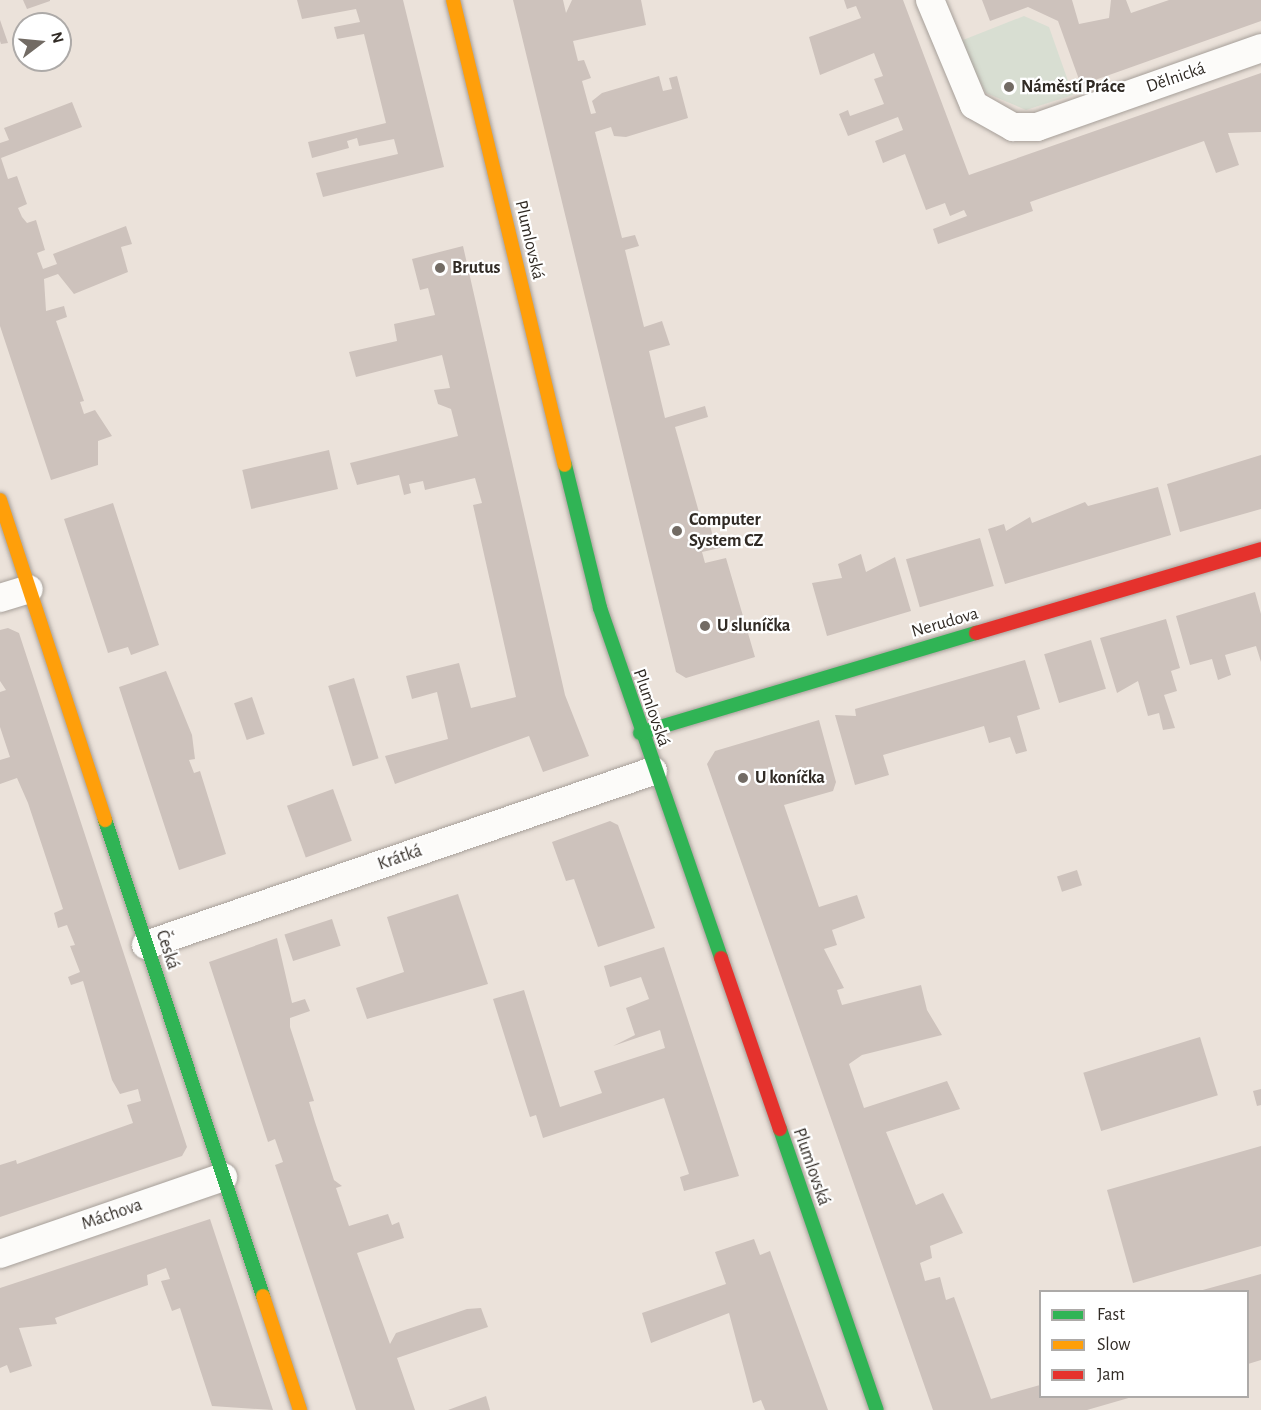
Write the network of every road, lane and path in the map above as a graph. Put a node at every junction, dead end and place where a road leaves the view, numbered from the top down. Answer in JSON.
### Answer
{"nodes":[{"id":1,"x":453,"y":0,"type":"edge"},
{"id":2,"x":930,"y":0,"type":"edge"},
{"id":3,"x":1261,"y":48,"type":"edge"},
{"id":4,"x":0,"y":500,"type":"edge"},
{"id":5,"x":1261,"y":549,"type":"edge"},
{"id":6,"x":29,"y":589,"type":"junction"},
{"id":7,"x":0,"y":598,"type":"edge"},
{"id":8,"x":640,"y":733,"type":"junction"},
{"id":9,"x":653,"y":771,"type":"junction"},
{"id":10,"x":146,"y":945,"type":"junction"},
{"id":11,"x":223,"y":1177,"type":"junction"},
{"id":12,"x":0,"y":1254,"type":"edge"},
{"id":13,"x":300,"y":1410,"type":"edge"},
{"id":14,"x":877,"y":1410,"type":"edge"}],
"edges":[{"from":1,"to":8,"type":"street","name":"Plumlovská"},
{"from":2,"to":3,"type":"street","name":"Dělnická"},
{"from":4,"to":6,"type":"street","name":"Česká"},
{"from":5,"to":8,"type":"street","name":"Nerudova"},
{"from":6,"to":7,"type":"street"},
{"from":6,"to":10,"type":"street","name":"Česká"},
{"from":8,"to":9,"type":"street","name":"Plumlovská"},
{"from":9,"to":10,"type":"street","name":"Krátká"},
{"from":9,"to":14,"type":"street","name":"Plumlovská"},
{"from":10,"to":11,"type":"street","name":"Česká"},
{"from":11,"to":12,"type":"street","name":"Máchova"},
{"from":11,"to":13,"type":"street","name":"Česká"}]}
